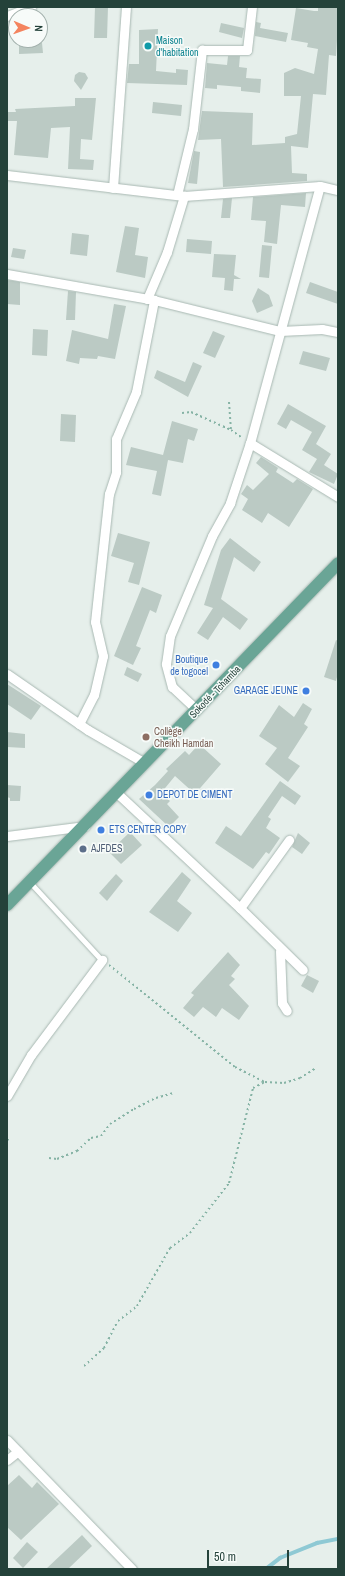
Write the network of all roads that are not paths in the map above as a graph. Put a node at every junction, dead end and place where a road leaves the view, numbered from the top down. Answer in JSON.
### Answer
{"nodes":[{"id":1,"x":31,"y":7,"type":"edge"},
{"id":2,"x":126,"y":7,"type":"edge"},
{"id":3,"x":252,"y":7,"type":"edge"},
{"id":4,"x":7,"y":16,"type":"edge"},
{"id":5,"x":7,"y":175,"type":"edge"},
{"id":6,"x":320,"y":186,"type":"junction"},
{"id":7,"x":113,"y":188,"type":"junction"},
{"id":8,"x":338,"y":190,"type":"edge"},
{"id":9,"x":180,"y":196,"type":"junction"},
{"id":10,"x":7,"y":274,"type":"edge"},
{"id":11,"x":151,"y":300,"type":"junction"},
{"id":12,"x":280,"y":332,"type":"junction"},
{"id":13,"x":338,"y":332,"type":"edge"},
{"id":14,"x":250,"y":443,"type":"junction"},
{"id":15,"x":338,"y":497,"type":"edge"},
{"id":16,"x":338,"y":563,"type":"edge"},
{"id":17,"x":7,"y":674,"type":"edge"},
{"id":18,"x":197,"y":710,"type":"junction"},
{"id":19,"x":79,"y":724,"type":"junction"},
{"id":20,"x":145,"y":764,"type":"junction"},
{"id":21,"x":117,"y":793,"type":"junction"},
{"id":22,"x":85,"y":826,"type":"junction"},
{"id":23,"x":7,"y":836,"type":"edge"},
{"id":24,"x":288,"y":840,"type":"dead end"},
{"id":25,"x":30,"y":882,"type":"junction"},
{"id":26,"x":7,"y":905,"type":"edge"},
{"id":27,"x":240,"y":908,"type":"junction"},
{"id":28,"x":280,"y":951,"type":"junction"},
{"id":29,"x":102,"y":960,"type":"joint"},
{"id":30,"x":303,"y":970,"type":"dead end"},
{"id":31,"x":287,"y":1011,"type":"dead end"},
{"id":32,"x":7,"y":1096,"type":"edge"},
{"id":33,"x":7,"y":1440,"type":"edge"},
{"id":34,"x":18,"y":1451,"type":"junction"},
{"id":35,"x":7,"y":1460,"type":"edge"},
{"id":36,"x":132,"y":1569,"type":"edge"}],
"edges":[{"from":1,"to":4,"type":"street"},
{"from":2,"to":7,"type":"street"},
{"from":3,"to":9,"type":"street"},
{"from":5,"to":7,"type":"street"},
{"from":6,"to":8,"type":"street"},
{"from":6,"to":9,"type":"street"},
{"from":6,"to":12,"type":"street"},
{"from":7,"to":9,"type":"street"},
{"from":9,"to":11,"type":"street"},
{"from":10,"to":11,"type":"street"},
{"from":11,"to":12,"type":"street"},
{"from":11,"to":19,"type":"street"},
{"from":12,"to":13,"type":"street"},
{"from":12,"to":14,"type":"street"},
{"from":14,"to":15,"type":"street"},
{"from":14,"to":18,"type":"street"},
{"from":16,"to":18,"type":"main road","name":"Sokodé - Tchamba"},
{"from":17,"to":19,"type":"street"},
{"from":18,"to":20,"type":"main road","name":"Sokodé - Tchamba"},
{"from":19,"to":20,"type":"street"},
{"from":20,"to":21,"type":"main road","name":"Sokodé - Tchamba"},
{"from":21,"to":22,"type":"main road","name":"Sokodé - Tchamba"},
{"from":21,"to":27,"type":"street"},
{"from":22,"to":23,"type":"street"},
{"from":22,"to":25,"type":"main road","name":"Sokodé - Tchamba"},
{"from":24,"to":27,"type":"street"},
{"from":25,"to":26,"type":"main road","name":"Sokodé - Tchamba"},
{"from":25,"to":29,"type":"lane"},
{"from":27,"to":28,"type":"street"},
{"from":28,"to":30,"type":"street"},
{"from":28,"to":31,"type":"street"},
{"from":29,"to":32,"type":"street"},
{"from":33,"to":34,"type":"street"},
{"from":34,"to":35,"type":"street"},
{"from":34,"to":36,"type":"street"}]}
